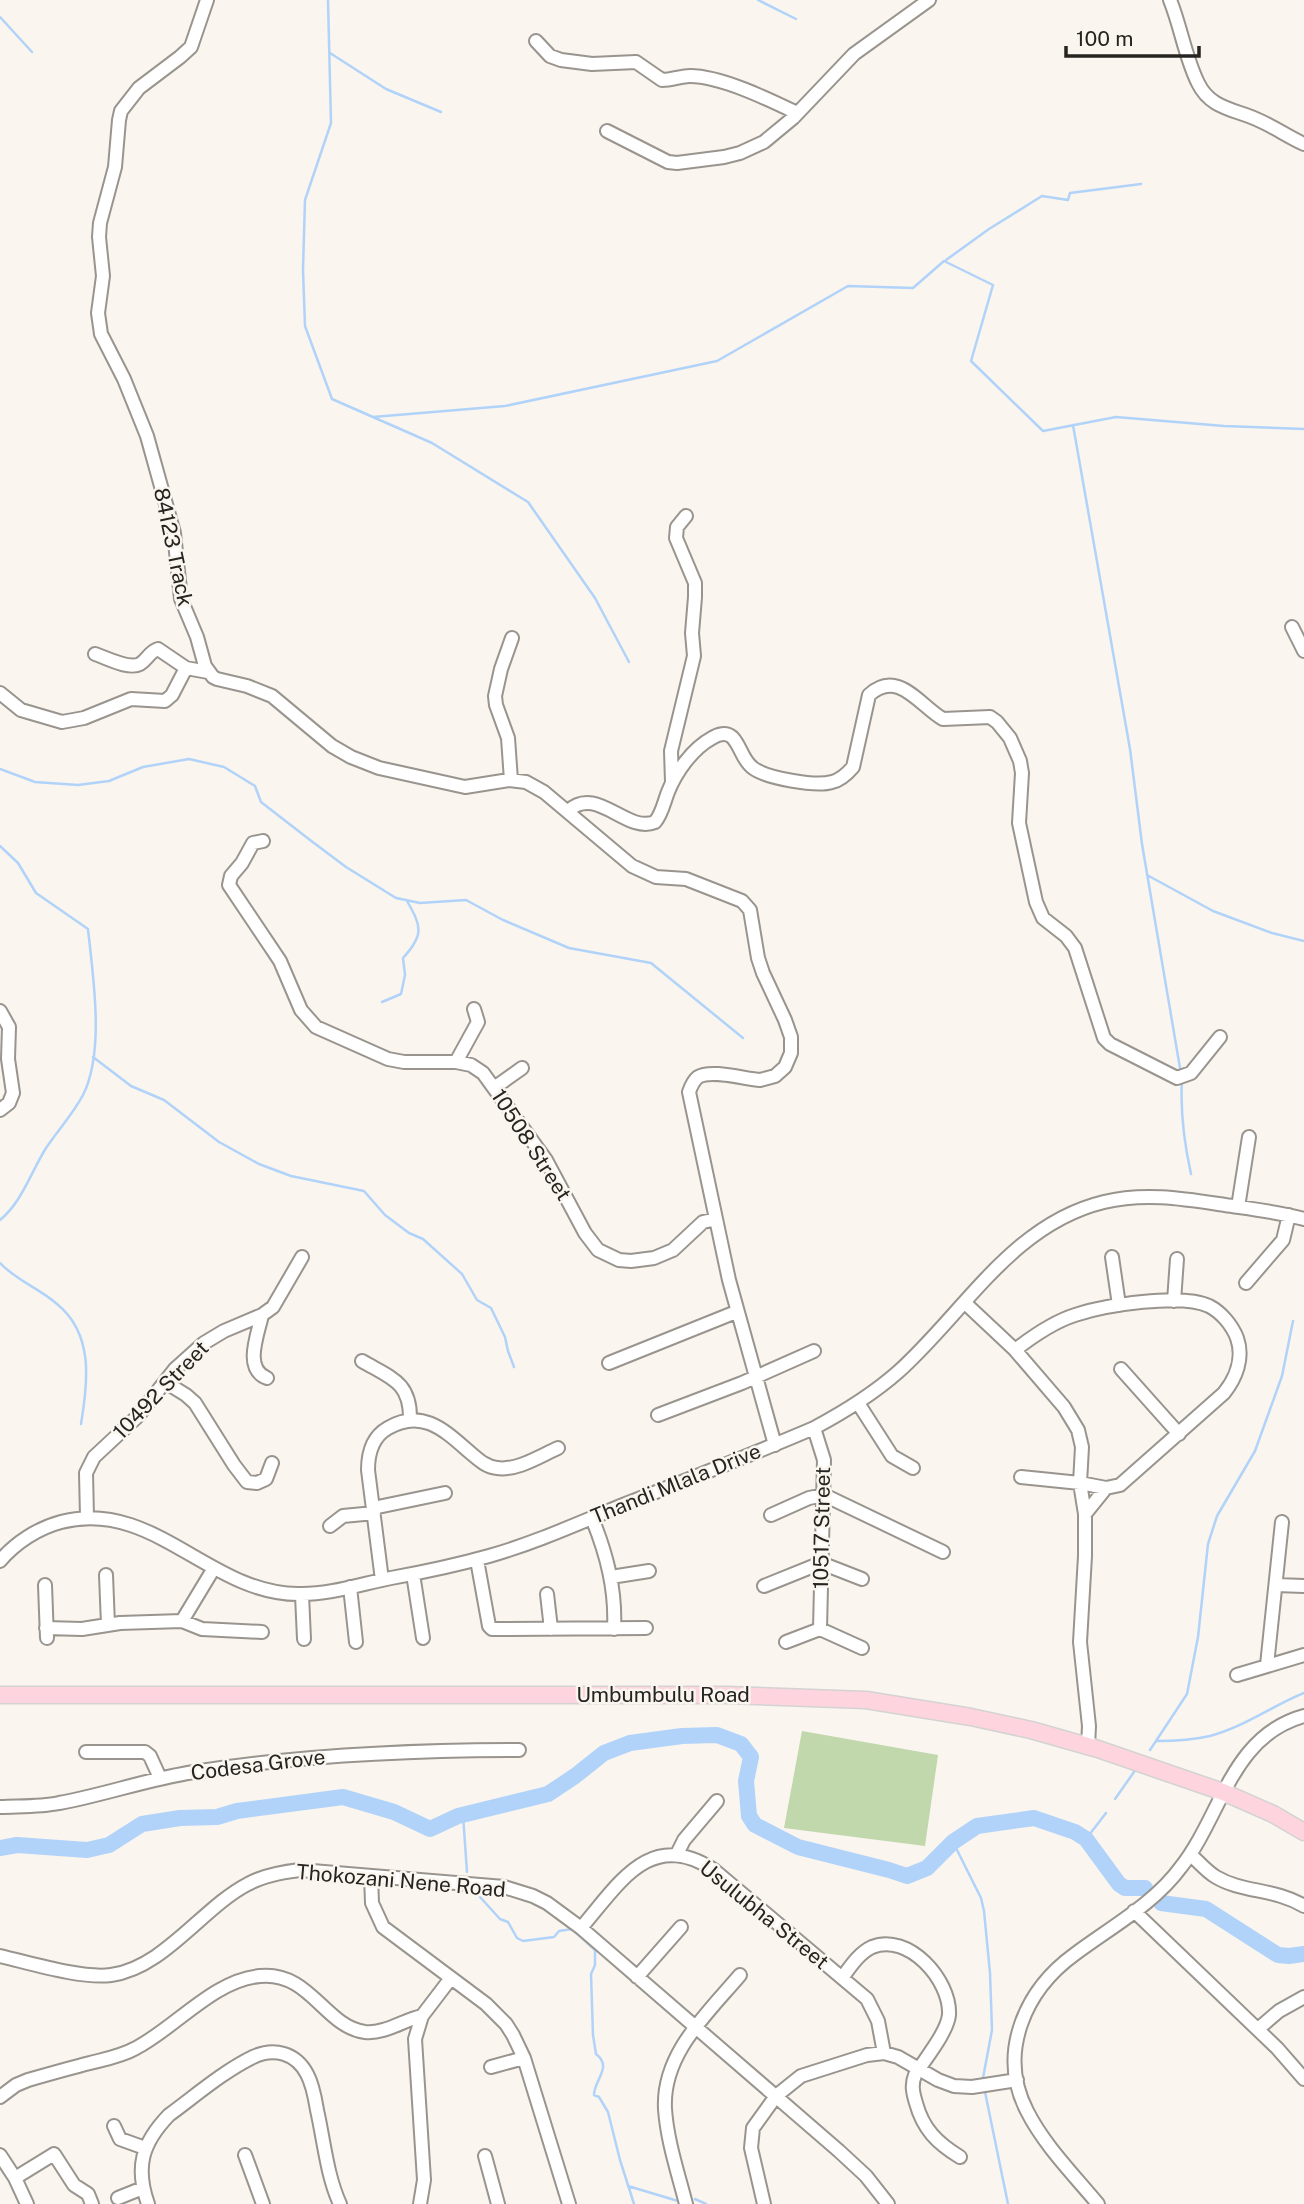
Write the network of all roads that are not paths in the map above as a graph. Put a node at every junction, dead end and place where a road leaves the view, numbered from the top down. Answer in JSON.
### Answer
{"nodes":[{"id":1,"x":207,"y":0,"type":"edge"},
{"id":2,"x":929,"y":0,"type":"edge"},
{"id":3,"x":1170,"y":0,"type":"edge"},
{"id":4,"x":536,"y":41,"type":"dead end"},
{"id":5,"x":797,"y":113,"type":"junction"},
{"id":6,"x":607,"y":131,"type":"dead end"},
{"id":7,"x":1304,"y":144,"type":"edge"},
{"id":8,"x":686,"y":516,"type":"dead end"},
{"id":9,"x":1292,"y":627,"type":"dead end"},
{"id":10,"x":512,"y":638,"type":"dead end"},
{"id":11,"x":1304,"y":651,"type":"edge"},
{"id":12,"x":95,"y":654,"type":"dead end"},
{"id":13,"x":186,"y":668,"type":"junction"},
{"id":14,"x":208,"y":672,"type":"junction"},
{"id":15,"x":0,"y":693,"type":"edge"},
{"id":16,"x":512,"y":780,"type":"junction"},
{"id":17,"x":672,"y":782,"type":"junction"},
{"id":18,"x":568,"y":811,"type":"junction"},
{"id":19,"x":263,"y":841,"type":"dead end"},
{"id":20,"x":474,"y":1009,"type":"dead end"},
{"id":21,"x":0,"y":1011,"type":"edge"},
{"id":22,"x":1220,"y":1037,"type":"dead end"},
{"id":23,"x":456,"y":1062,"type":"junction"},
{"id":24,"x":522,"y":1068,"type":"dead end"},
{"id":25,"x":494,"y":1088,"type":"junction"},
{"id":26,"x":0,"y":1110,"type":"edge"},
{"id":27,"x":1249,"y":1137,"type":"dead end"},
{"id":28,"x":1238,"y":1207,"type":"junction"},
{"id":29,"x":1289,"y":1215,"type":"junction"},
{"id":30,"x":716,"y":1219,"type":"junction"},
{"id":31,"x":1304,"y":1219,"type":"edge"},
{"id":32,"x":302,"y":1256,"type":"dead end"},
{"id":33,"x":1112,"y":1257,"type":"dead end"},
{"id":34,"x":1177,"y":1259,"type":"dead end"},
{"id":35,"x":1246,"y":1283,"type":"dead end"},
{"id":36,"x":1174,"y":1301,"type":"junction"},
{"id":37,"x":965,"y":1303,"type":"junction"},
{"id":38,"x":1119,"y":1305,"type":"junction"},
{"id":39,"x":736,"y":1312,"type":"junction"},
{"id":40,"x":262,"y":1315,"type":"junction"},
{"id":41,"x":1014,"y":1350,"type":"junction"},
{"id":42,"x":814,"y":1351,"type":"dead end"},
{"id":43,"x":362,"y":1361,"type":"dead end"},
{"id":44,"x":608,"y":1363,"type":"dead end"},
{"id":45,"x":1121,"y":1369,"type":"dead end"},
{"id":46,"x":755,"y":1377,"type":"junction"},
{"id":47,"x":267,"y":1378,"type":"dead end"},
{"id":48,"x":165,"y":1382,"type":"junction"},
{"id":49,"x":858,"y":1403,"type":"junction"},
{"id":50,"x":658,"y":1415,"type":"dead end"},
{"id":51,"x":410,"y":1420,"type":"junction"},
{"id":52,"x":814,"y":1428,"type":"junction"},
{"id":53,"x":1179,"y":1434,"type":"junction"},
{"id":54,"x":775,"y":1445,"type":"junction"},
{"id":55,"x":558,"y":1448,"type":"dead end"},
{"id":56,"x":272,"y":1463,"type":"dead end"},
{"id":57,"x":913,"y":1468,"type":"dead end"},
{"id":58,"x":1021,"y":1477,"type":"dead end"},
{"id":59,"x":1080,"y":1483,"type":"junction"},
{"id":60,"x":1106,"y":1488,"type":"junction"},
{"id":61,"x":445,"y":1493,"type":"dead end"},
{"id":62,"x":824,"y":1495,"type":"junction"},
{"id":63,"x":374,"y":1511,"type":"junction"},
{"id":64,"x":1084,"y":1514,"type":"junction"},
{"id":65,"x":771,"y":1515,"type":"dead end"},
{"id":66,"x":87,"y":1517,"type":"junction"},
{"id":67,"x":592,"y":1518,"type":"junction"},
{"id":68,"x":1282,"y":1522,"type":"dead end"},
{"id":69,"x":330,"y":1526,"type":"dead end"},
{"id":70,"x":943,"y":1552,"type":"dead end"},
{"id":71,"x":477,"y":1560,"type":"junction"},
{"id":72,"x":0,"y":1561,"type":"edge"},
{"id":73,"x":821,"y":1563,"type":"junction"},
{"id":74,"x":214,"y":1568,"type":"junction"},
{"id":75,"x":649,"y":1571,"type":"dead end"},
{"id":76,"x":414,"y":1574,"type":"junction"},
{"id":77,"x":106,"y":1575,"type":"dead end"},
{"id":78,"x":611,"y":1577,"type":"junction"},
{"id":79,"x":862,"y":1579,"type":"dead end"},
{"id":80,"x":382,"y":1580,"type":"junction"},
{"id":81,"x":45,"y":1585,"type":"dead end"},
{"id":82,"x":1276,"y":1585,"type":"junction"},
{"id":83,"x":764,"y":1586,"type":"dead end"},
{"id":84,"x":1304,"y":1586,"type":"edge"},
{"id":85,"x":350,"y":1587,"type":"junction"},
{"id":86,"x":547,"y":1594,"type":"dead end"},
{"id":87,"x":302,"y":1595,"type":"junction"},
{"id":88,"x":182,"y":1621,"type":"junction"},
{"id":89,"x":108,"y":1625,"type":"junction"},
{"id":90,"x":551,"y":1629,"type":"junction"},
{"id":91,"x":614,"y":1629,"type":"junction"},
{"id":92,"x":646,"y":1629,"type":"dead end"},
{"id":93,"x":820,"y":1629,"type":"junction"},
{"id":94,"x":262,"y":1632,"type":"dead end"},
{"id":95,"x":423,"y":1638,"type":"dead end"},
{"id":96,"x":304,"y":1639,"type":"dead end"},
{"id":97,"x":356,"y":1642,"type":"dead end"},
{"id":98,"x":786,"y":1642,"type":"dead end"},
{"id":99,"x":862,"y":1648,"type":"dead end"},
{"id":100,"x":1304,"y":1655,"type":"edge"},
{"id":101,"x":1267,"y":1665,"type":"junction"},
{"id":102,"x":1237,"y":1675,"type":"dead end"},
{"id":103,"x":0,"y":1695,"type":"edge"},
{"id":104,"x":1304,"y":1716,"type":"edge"},
{"id":105,"x":1087,"y":1746,"type":"junction"},
{"id":106,"x":519,"y":1750,"type":"dead end"},
{"id":107,"x":86,"y":1752,"type":"dead end"},
{"id":108,"x":160,"y":1778,"type":"junction"},
{"id":109,"x":1223,"y":1792,"type":"junction"},
{"id":110,"x":716,"y":1801,"type":"dead end"},
{"id":111,"x":0,"y":1807,"type":"edge"},
{"id":112,"x":1304,"y":1832,"type":"edge"},
{"id":113,"x":677,"y":1854,"type":"junction"},
{"id":114,"x":1191,"y":1855,"type":"junction"},
{"id":115,"x":370,"y":1876,"type":"junction"},
{"id":116,"x":1304,"y":1906,"type":"edge"},
{"id":117,"x":1134,"y":1911,"type":"junction"},
{"id":118,"x":681,"y":1927,"type":"dead end"},
{"id":119,"x":580,"y":1928,"type":"junction"},
{"id":120,"x":0,"y":1956,"type":"edge"},
{"id":121,"x":740,"y":1975,"type":"dead end"},
{"id":122,"x":637,"y":1977,"type":"junction"},
{"id":123,"x":451,"y":1978,"type":"junction"},
{"id":124,"x":842,"y":1978,"type":"junction"},
{"id":125,"x":1304,"y":1997,"type":"edge"},
{"id":126,"x":422,"y":2017,"type":"junction"},
{"id":127,"x":696,"y":2027,"type":"junction"},
{"id":128,"x":1258,"y":2029,"type":"junction"},
{"id":129,"x":884,"y":2053,"type":"junction"},
{"id":130,"x":524,"y":2058,"type":"junction"},
{"id":131,"x":491,"y":2067,"type":"dead end"},
{"id":132,"x":919,"y":2069,"type":"junction"},
{"id":133,"x":1304,"y":2078,"type":"edge"},
{"id":134,"x":1017,"y":2080,"type":"junction"},
{"id":135,"x":776,"y":2096,"type":"junction"},
{"id":136,"x":0,"y":2097,"type":"edge"},
{"id":137,"x":114,"y":2126,"type":"dead end"},
{"id":138,"x":145,"y":2148,"type":"junction"},
{"id":139,"x":0,"y":2155,"type":"edge"},
{"id":140,"x":245,"y":2155,"type":"dead end"},
{"id":141,"x":485,"y":2156,"type":"dead end"},
{"id":142,"x":960,"y":2157,"type":"dead end"},
{"id":143,"x":15,"y":2178,"type":"junction"},
{"id":144,"x":143,"y":2188,"type":"junction"},
{"id":145,"x":118,"y":2198,"type":"dead end"},
{"id":146,"x":27,"y":2204,"type":"edge"},
{"id":147,"x":92,"y":2204,"type":"edge"},
{"id":148,"x":148,"y":2204,"type":"edge"},
{"id":149,"x":263,"y":2204,"type":"edge"},
{"id":150,"x":340,"y":2204,"type":"edge"},
{"id":151,"x":420,"y":2204,"type":"edge"},
{"id":152,"x":498,"y":2204,"type":"edge"},
{"id":153,"x":569,"y":2204,"type":"edge"},
{"id":154,"x":686,"y":2204,"type":"edge"},
{"id":155,"x":764,"y":2204,"type":"edge"},
{"id":156,"x":888,"y":2204,"type":"edge"},
{"id":157,"x":1098,"y":2204,"type":"edge"}],
"edges":[{"from":1,"to":14,"type":"street","name":"84123 Track"},
{"from":2,"to":5,"type":"street"},
{"from":3,"to":7,"type":"street"},
{"from":4,"to":5,"type":"street"},
{"from":5,"to":6,"type":"street"},
{"from":8,"to":17,"type":"street"},
{"from":9,"to":11,"type":"street"},
{"from":10,"to":16,"type":"street"},
{"from":12,"to":13,"type":"street"},
{"from":13,"to":14,"type":"street"},
{"from":13,"to":15,"type":"street"},
{"from":14,"to":16,"type":"street"},
{"from":16,"to":18,"type":"street"},
{"from":17,"to":18,"type":"street"},
{"from":17,"to":22,"type":"street"},
{"from":18,"to":30,"type":"street"},
{"from":19,"to":23,"type":"street","name":"10508 Street"},
{"from":20,"to":23,"type":"street"},
{"from":21,"to":26,"type":"street"},
{"from":23,"to":25,"type":"street","name":"10508 Street"},
{"from":24,"to":25,"type":"street"},
{"from":25,"to":30,"type":"street","name":"10508 Street"},
{"from":27,"to":28,"type":"street"},
{"from":28,"to":29,"type":"street","name":"Thandi Mlala Drive"},
{"from":28,"to":37,"type":"street","name":"Thandi Mlala Drive"},
{"from":29,"to":31,"type":"street","name":"Thandi Mlala Drive"},
{"from":29,"to":35,"type":"street"},
{"from":30,"to":39,"type":"street"},
{"from":32,"to":40,"type":"street","name":"10492 Street"},
{"from":33,"to":38,"type":"street"},
{"from":34,"to":36,"type":"street"},
{"from":36,"to":38,"type":"street"},
{"from":36,"to":53,"type":"street"},
{"from":37,"to":41,"type":"street"},
{"from":37,"to":49,"type":"street","name":"Thandi Mlala Drive"},
{"from":38,"to":41,"type":"street"},
{"from":39,"to":44,"type":"street"},
{"from":39,"to":46,"type":"street"},
{"from":40,"to":47,"type":"street"},
{"from":40,"to":48,"type":"street","name":"10492 Street"},
{"from":41,"to":59,"type":"street"},
{"from":42,"to":46,"type":"street"},
{"from":43,"to":51,"type":"street"},
{"from":45,"to":53,"type":"street"},
{"from":46,"to":50,"type":"street"},
{"from":46,"to":54,"type":"street"},
{"from":48,"to":56,"type":"street"},
{"from":48,"to":66,"type":"street","name":"10492 Street"},
{"from":49,"to":52,"type":"street","name":"Thandi Mlala Drive"},
{"from":49,"to":57,"type":"street"},
{"from":51,"to":55,"type":"street"},
{"from":51,"to":63,"type":"street"},
{"from":52,"to":54,"type":"street","name":"Thandi Mlala Drive"},
{"from":52,"to":62,"type":"street","name":"10517 Street"},
{"from":53,"to":60,"type":"street"},
{"from":54,"to":67,"type":"street","name":"Thandi Mlala Drive"},
{"from":58,"to":59,"type":"street"},
{"from":59,"to":60,"type":"street"},
{"from":59,"to":64,"type":"street"},
{"from":60,"to":64,"type":"street"},
{"from":61,"to":63,"type":"street"},
{"from":62,"to":65,"type":"street"},
{"from":62,"to":70,"type":"street"},
{"from":62,"to":73,"type":"street","name":"10517 Street"},
{"from":63,"to":69,"type":"street"},
{"from":63,"to":80,"type":"street"},
{"from":64,"to":105,"type":"street"},
{"from":66,"to":72,"type":"street","name":"Thandi Mlala Drive"},
{"from":66,"to":74,"type":"street","name":"Thandi Mlala Drive"},
{"from":67,"to":71,"type":"street","name":"Thandi Mlala Drive"},
{"from":67,"to":78,"type":"street"},
{"from":68,"to":82,"type":"street"},
{"from":71,"to":76,"type":"street","name":"Thandi Mlala Drive"},
{"from":71,"to":90,"type":"street"},
{"from":73,"to":79,"type":"street"},
{"from":73,"to":83,"type":"street"},
{"from":73,"to":93,"type":"street","name":"10517 Street"},
{"from":74,"to":87,"type":"street","name":"Thandi Mlala Drive"},
{"from":74,"to":88,"type":"street"},
{"from":75,"to":78,"type":"street"},
{"from":76,"to":80,"type":"street","name":"Thandi Mlala Drive"},
{"from":76,"to":95,"type":"street"},
{"from":77,"to":89,"type":"street"},
{"from":78,"to":91,"type":"street"},
{"from":80,"to":85,"type":"street","name":"Thandi Mlala Drive"},
{"from":81,"to":89,"type":"street"},
{"from":82,"to":84,"type":"street"},
{"from":82,"to":101,"type":"street"},
{"from":85,"to":87,"type":"street","name":"Thandi Mlala Drive"},
{"from":85,"to":97,"type":"street"},
{"from":86,"to":90,"type":"street"},
{"from":87,"to":96,"type":"street"},
{"from":88,"to":89,"type":"street"},
{"from":88,"to":94,"type":"street"},
{"from":90,"to":91,"type":"street"},
{"from":91,"to":92,"type":"street"},
{"from":93,"to":98,"type":"street"},
{"from":93,"to":99,"type":"street"},
{"from":100,"to":101,"type":"street"},
{"from":101,"to":102,"type":"street"},
{"from":103,"to":105,"type":"main road","name":"Umbumbulu Road"},
{"from":104,"to":109,"type":"street"},
{"from":105,"to":109,"type":"main road","name":"Umbumbulu Road"},
{"from":106,"to":108,"type":"street","name":"Codesa Grove"},
{"from":107,"to":108,"type":"street"},
{"from":108,"to":111,"type":"street","name":"Codesa Grove"},
{"from":109,"to":112,"type":"main road","name":"Umbumbulu Road"},
{"from":109,"to":114,"type":"street"},
{"from":110,"to":113,"type":"street"},
{"from":113,"to":119,"type":"street","name":"Usulubha Street"},
{"from":113,"to":124,"type":"street","name":"Usulubha Street"},
{"from":114,"to":116,"type":"street"},
{"from":114,"to":117,"type":"street"},
{"from":115,"to":119,"type":"street","name":"Thokozani Nene Road"},
{"from":115,"to":120,"type":"street","name":"Thokozani Nene Road"},
{"from":115,"to":123,"type":"street"},
{"from":117,"to":128,"type":"street"},
{"from":117,"to":134,"type":"street"},
{"from":118,"to":122,"type":"street"},
{"from":119,"to":122,"type":"street","name":"Thokozani Nene Road"},
{"from":121,"to":127,"type":"street"},
{"from":122,"to":127,"type":"street","name":"Thokozani Nene Road"},
{"from":123,"to":126,"type":"street"},
{"from":123,"to":130,"type":"street"},
{"from":124,"to":129,"type":"street","name":"Usulubha Street"},
{"from":124,"to":132,"type":"street"},
{"from":125,"to":128,"type":"street"},
{"from":126,"to":136,"type":"street"},
{"from":126,"to":151,"type":"street"},
{"from":127,"to":135,"type":"street","name":"Thokozani Nene Road"},
{"from":127,"to":154,"type":"street"},
{"from":128,"to":133,"type":"street"},
{"from":129,"to":132,"type":"street"},
{"from":129,"to":135,"type":"street"},
{"from":130,"to":131,"type":"street"},
{"from":130,"to":153,"type":"street"},
{"from":132,"to":134,"type":"street"},
{"from":132,"to":142,"type":"street"},
{"from":134,"to":157,"type":"street"},
{"from":135,"to":155,"type":"street"},
{"from":135,"to":156,"type":"street","name":"Thokozani Nene Road"},
{"from":137,"to":138,"type":"street"},
{"from":138,"to":144,"type":"street"},
{"from":138,"to":150,"type":"street"},
{"from":139,"to":143,"type":"street"},
{"from":140,"to":149,"type":"street"},
{"from":141,"to":152,"type":"street"},
{"from":143,"to":146,"type":"street"},
{"from":143,"to":147,"type":"street"},
{"from":144,"to":145,"type":"street"},
{"from":144,"to":148,"type":"street"}]}
